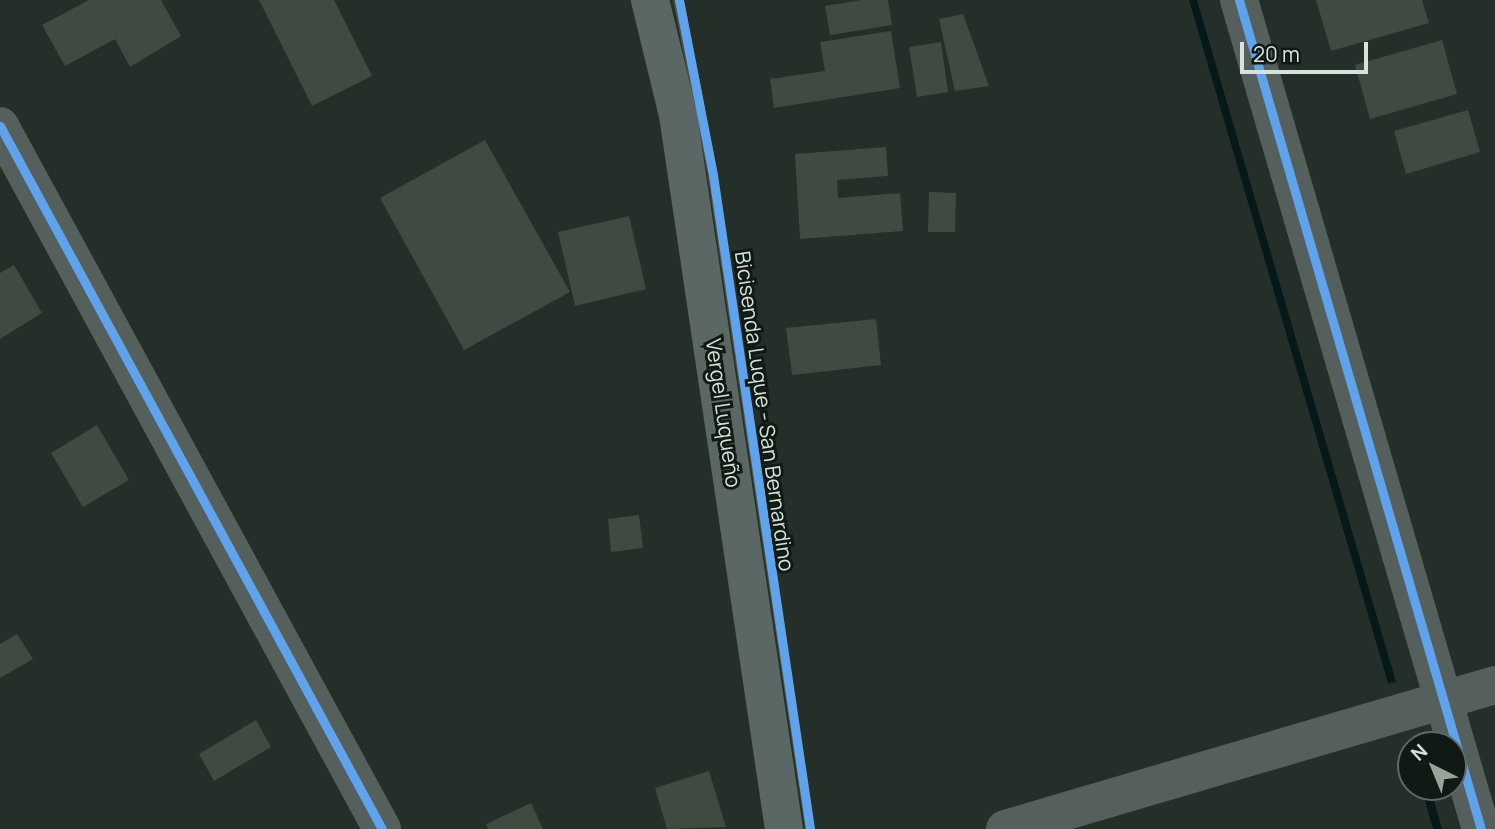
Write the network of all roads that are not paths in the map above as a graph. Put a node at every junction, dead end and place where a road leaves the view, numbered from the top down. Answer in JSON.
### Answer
{"nodes":[{"id":1,"x":650,"y":0,"type":"edge"},
{"id":2,"x":1239,"y":0,"type":"edge"},
{"id":3,"x":0,"y":126,"type":"edge"},
{"id":4,"x":1495,"y":685,"type":"edge"},
{"id":5,"x":1444,"y":701,"type":"junction"},
{"id":6,"x":382,"y":829,"type":"edge"},
{"id":7,"x":784,"y":829,"type":"edge"},
{"id":8,"x":1005,"y":829,"type":"edge"},
{"id":9,"x":1481,"y":829,"type":"edge"}],
"edges":[{"from":1,"to":7,"type":"main road","name":"Vergel Luqueño"},
{"from":2,"to":5,"type":"street"},
{"from":3,"to":6,"type":"street"},
{"from":4,"to":5,"type":"street"},
{"from":5,"to":8,"type":"street"},
{"from":5,"to":9,"type":"street"}]}
